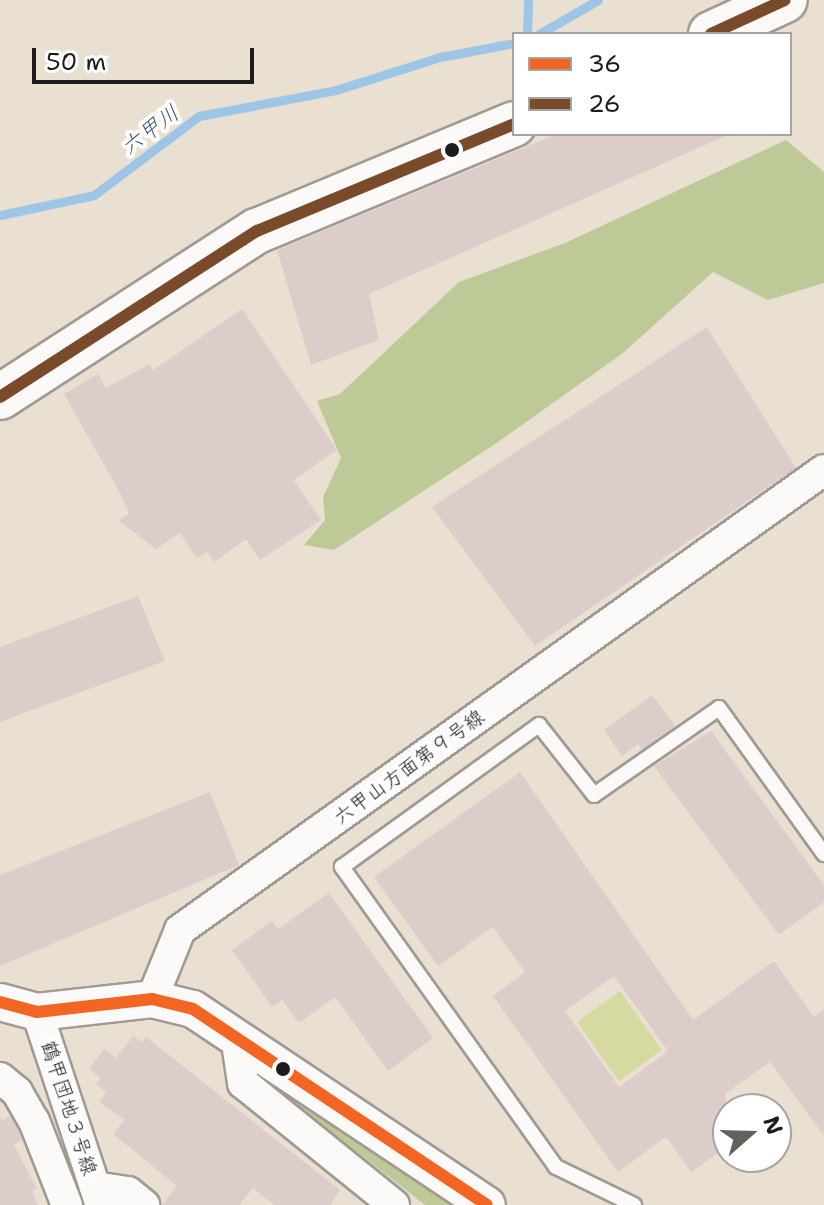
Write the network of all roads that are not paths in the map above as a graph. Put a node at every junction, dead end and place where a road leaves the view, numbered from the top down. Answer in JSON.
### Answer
{"nodes":[{"id":1,"x":785,"y":0,"type":"edge"},
{"id":2,"x":715,"y":32,"type":"edge"},
{"id":3,"x":512,"y":125,"type":"edge"},
{"id":4,"x":0,"y":397,"type":"edge"},
{"id":5,"x":824,"y":470,"type":"edge"},
{"id":6,"x":824,"y":854,"type":"edge"},
{"id":7,"x":152,"y":999,"type":"junction"},
{"id":8,"x":0,"y":1002,"type":"edge"},
{"id":9,"x":37,"y":1012,"type":"junction"},
{"id":10,"x":236,"y":1036,"type":"junction"},
{"id":11,"x":0,"y":1078,"type":"edge"},
{"id":12,"x":98,"y":1196,"type":"edge"},
{"id":13,"x":67,"y":1205,"type":"edge"},
{"id":14,"x":144,"y":1205,"type":"edge"},
{"id":15,"x":394,"y":1205,"type":"edge"},
{"id":16,"x":487,"y":1205,"type":"edge"},
{"id":17,"x":634,"y":1205,"type":"edge"}],
"edges":[{"from":1,"to":2,"type":"main road"},
{"from":3,"to":4,"type":"main road"},
{"from":5,"to":7,"type":"street","name":"六甲山方面第９号線"},
{"from":6,"to":17,"type":"lane"},
{"from":7,"to":9,"type":"street"},
{"from":7,"to":10,"type":"street"},
{"from":8,"to":9,"type":"street"},
{"from":9,"to":12,"type":"street","name":"鶴甲団地３号線"},
{"from":10,"to":15,"type":"street"},
{"from":10,"to":16,"type":"street"},
{"from":11,"to":13,"type":"street"},
{"from":12,"to":14,"type":"street"}]}
